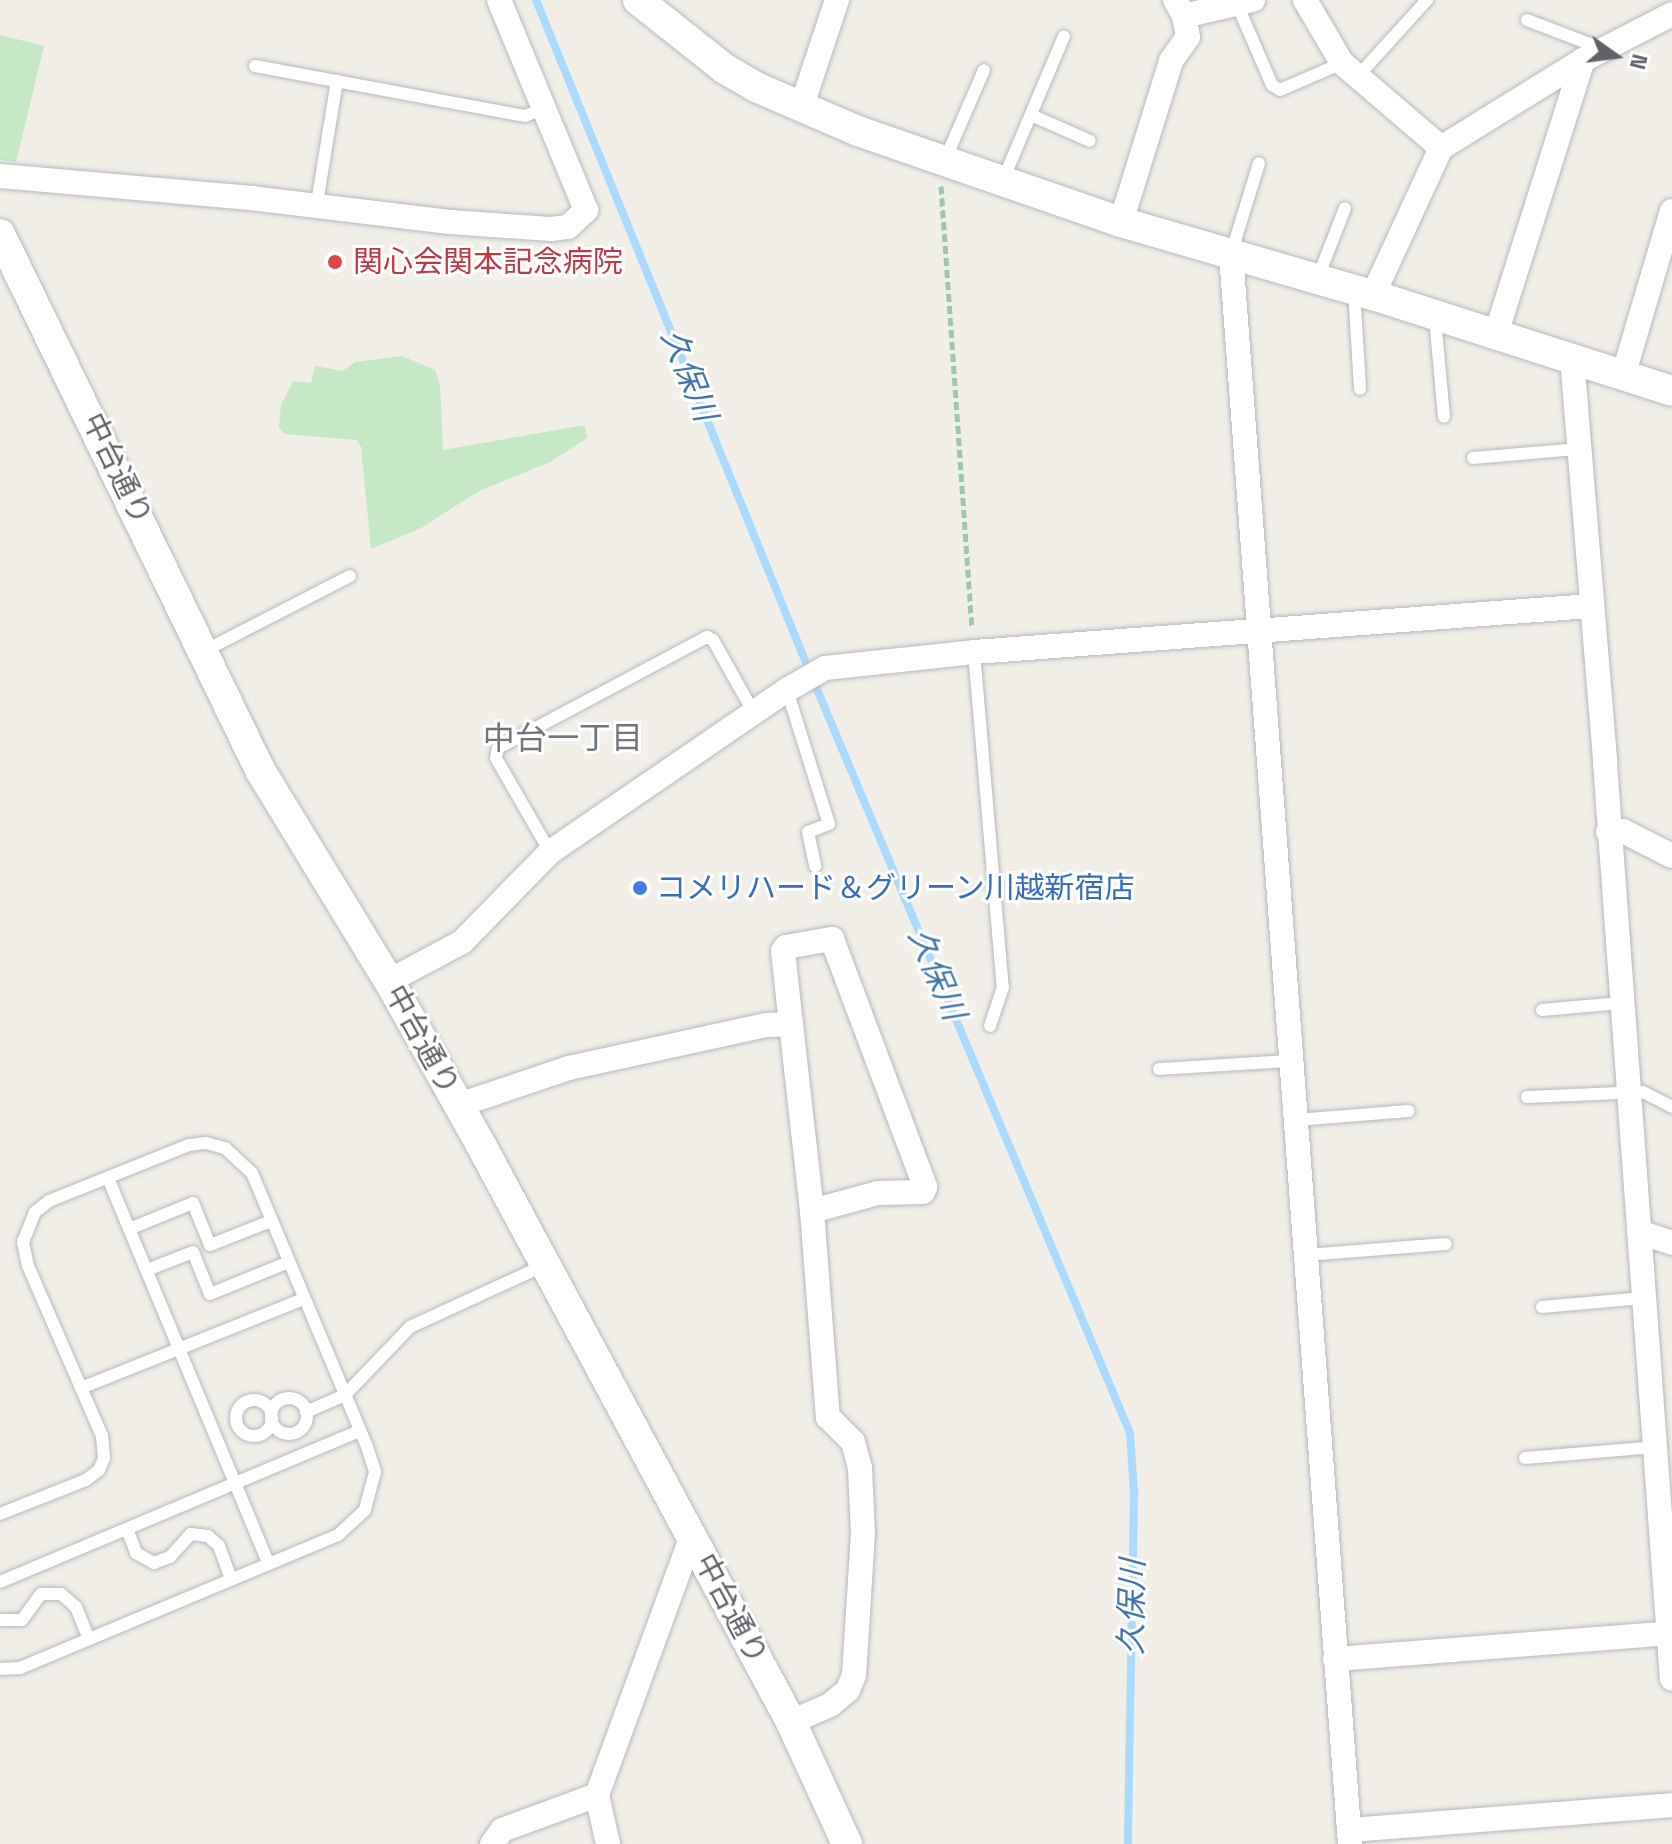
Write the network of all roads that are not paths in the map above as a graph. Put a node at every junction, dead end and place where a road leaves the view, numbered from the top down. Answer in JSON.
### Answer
{"nodes":[{"id":1,"x":499,"y":0,"type":"edge"},
{"id":2,"x":638,"y":0,"type":"edge"},
{"id":3,"x":837,"y":0,"type":"edge"},
{"id":4,"x":1305,"y":0,"type":"edge"},
{"id":5,"x":1427,"y":0,"type":"edge"},
{"id":6,"x":1245,"y":2,"type":"edge"},
{"id":7,"x":1180,"y":8,"type":"edge"},
{"id":8,"x":1671,"y":17,"type":"edge"},
{"id":9,"x":1527,"y":20,"type":"dead end"},
{"id":10,"x":1064,"y":36,"type":"dead end"},
{"id":11,"x":1593,"y":55,"type":"junction"},
{"id":12,"x":255,"y":66,"type":"dead end"},
{"id":13,"x":1350,"y":69,"type":"junction"},
{"id":14,"x":984,"y":70,"type":"dead end"},
{"id":15,"x":337,"y":81,"type":"junction"},
{"id":16,"x":545,"y":108,"type":"junction"},
{"id":17,"x":801,"y":108,"type":"junction"},
{"id":18,"x":1031,"y":115,"type":"junction"},
{"id":19,"x":1090,"y":141,"type":"dead end"},
{"id":20,"x":1441,"y":148,"type":"junction"},
{"id":21,"x":944,"y":162,"type":"junction"},
{"id":22,"x":1259,"y":163,"type":"dead end"},
{"id":23,"x":0,"y":176,"type":"edge"},
{"id":24,"x":1001,"y":183,"type":"junction"},
{"id":25,"x":1345,"y":208,"type":"dead end"},
{"id":26,"x":316,"y":209,"type":"junction"},
{"id":27,"x":1672,"y":211,"type":"edge"},
{"id":28,"x":1121,"y":222,"type":"junction"},
{"id":29,"x":0,"y":234,"type":"edge"},
{"id":30,"x":1231,"y":254,"type":"junction"},
{"id":31,"x":1317,"y":280,"type":"junction"},
{"id":32,"x":1364,"y":293,"type":"junction"},
{"id":33,"x":1434,"y":315,"type":"junction"},
{"id":34,"x":1496,"y":334,"type":"junction"},
{"id":35,"x":1572,"y":358,"type":"junction"},
{"id":36,"x":1623,"y":376,"type":"junction"},
{"id":37,"x":1360,"y":389,"type":"dead end"},
{"id":38,"x":1672,"y":391,"type":"edge"},
{"id":39,"x":1444,"y":417,"type":"dead end"},
{"id":40,"x":1577,"y":449,"type":"junction"},
{"id":41,"x":1473,"y":458,"type":"dead end"},
{"id":42,"x":350,"y":576,"type":"dead end"},
{"id":43,"x":1590,"y":606,"type":"junction"},
{"id":44,"x":1257,"y":632,"type":"junction"},
{"id":45,"x":204,"y":651,"type":"junction"},
{"id":46,"x":974,"y":652,"type":"junction"},
{"id":47,"x":795,"y":685,"type":"junction"},
{"id":48,"x":754,"y":713,"type":"junction"},
{"id":49,"x":1608,"y":832,"type":"junction"},
{"id":50,"x":550,"y":852,"type":"junction"},
{"id":51,"x":1672,"y":856,"type":"edge"},
{"id":52,"x":815,"y":866,"type":"dead end"},
{"id":53,"x":389,"y":981,"type":"junction"},
{"id":54,"x":1621,"y":1003,"type":"junction"},
{"id":55,"x":1542,"y":1010,"type":"dead end"},
{"id":56,"x":791,"y":1024,"type":"junction"},
{"id":57,"x":990,"y":1026,"type":"dead end"},
{"id":58,"x":1291,"y":1061,"type":"junction"},
{"id":59,"x":1159,"y":1069,"type":"dead end"},
{"id":60,"x":1627,"y":1093,"type":"junction"},
{"id":61,"x":1527,"y":1097,"type":"dead end"},
{"id":62,"x":459,"y":1105,"type":"junction"},
{"id":63,"x":1672,"y":1107,"type":"edge"},
{"id":64,"x":1409,"y":1111,"type":"dead end"},
{"id":65,"x":1296,"y":1120,"type":"junction"},
{"id":66,"x":108,"y":1178,"type":"junction"},
{"id":67,"x":812,"y":1211,"type":"junction"},
{"id":68,"x":271,"y":1221,"type":"junction"},
{"id":69,"x":129,"y":1229,"type":"junction"},
{"id":70,"x":1639,"y":1232,"type":"junction"},
{"id":71,"x":1672,"y":1243,"type":"edge"},
{"id":72,"x":1446,"y":1244,"type":"dead end"},
{"id":73,"x":1306,"y":1255,"type":"junction"},
{"id":74,"x":289,"y":1262,"type":"junction"},
{"id":75,"x":545,"y":1265,"type":"junction"},
{"id":76,"x":147,"y":1270,"type":"junction"},
{"id":77,"x":1643,"y":1298,"type":"junction"},
{"id":78,"x":304,"y":1299,"type":"junction"},
{"id":79,"x":1542,"y":1307,"type":"dead end"},
{"id":80,"x":180,"y":1351,"type":"junction"},
{"id":81,"x":81,"y":1388,"type":"junction"},
{"id":82,"x":345,"y":1395,"type":"junction"},
{"id":83,"x":306,"y":1412,"type":"junction"},
{"id":84,"x":272,"y":1416,"type":"junction"},
{"id":85,"x":237,"y":1423,"type":"junction"},
{"id":86,"x":360,"y":1431,"type":"junction"},
{"id":87,"x":214,"y":1432,"type":"junction"},
{"id":88,"x":1655,"y":1447,"type":"junction"},
{"id":89,"x":1525,"y":1458,"type":"dead end"},
{"id":90,"x":237,"y":1484,"type":"junction"},
{"id":91,"x":0,"y":1514,"type":"edge"},
{"id":92,"x":127,"y":1529,"type":"junction"},
{"id":93,"x":692,"y":1535,"type":"junction"},
{"id":94,"x":269,"y":1564,"type":"junction"},
{"id":95,"x":231,"y":1579,"type":"junction"},
{"id":96,"x":0,"y":1582,"type":"edge"},
{"id":97,"x":0,"y":1620,"type":"edge"},
{"id":98,"x":1671,"y":1629,"type":"edge"},
{"id":99,"x":89,"y":1639,"type":"junction"},
{"id":100,"x":1335,"y":1659,"type":"junction"},
{"id":101,"x":0,"y":1669,"type":"edge"},
{"id":102,"x":1672,"y":1679,"type":"edge"},
{"id":103,"x":791,"y":1722,"type":"junction"},
{"id":104,"x":597,"y":1795,"type":"junction"},
{"id":105,"x":1672,"y":1805,"type":"edge"},
{"id":106,"x":1350,"y":1837,"type":"edge"},
{"id":107,"x":492,"y":1844,"type":"edge"},
{"id":108,"x":608,"y":1844,"type":"edge"},
{"id":109,"x":847,"y":1844,"type":"edge"}],
"edges":[{"from":1,"to":16,"type":"street"},
{"from":2,"to":17,"type":"street"},
{"from":3,"to":17,"type":"street"},
{"from":4,"to":13,"type":"street"},
{"from":5,"to":13,"type":"lane"},
{"from":6,"to":7,"type":"street"},
{"from":6,"to":13,"type":"lane"},
{"from":7,"to":28,"type":"street"},
{"from":8,"to":11,"type":"street"},
{"from":9,"to":11,"type":"lane"},
{"from":10,"to":18,"type":"lane"},
{"from":11,"to":20,"type":"street"},
{"from":11,"to":34,"type":"street"},
{"from":12,"to":15,"type":"lane"},
{"from":13,"to":20,"type":"street"},
{"from":14,"to":21,"type":"lane"},
{"from":15,"to":16,"type":"lane"},
{"from":15,"to":26,"type":"lane"},
{"from":16,"to":26,"type":"street"},
{"from":17,"to":21,"type":"street"},
{"from":18,"to":19,"type":"lane"},
{"from":18,"to":24,"type":"lane"},
{"from":20,"to":32,"type":"street"},
{"from":21,"to":24,"type":"street"},
{"from":22,"to":30,"type":"lane"},
{"from":23,"to":26,"type":"street"},
{"from":24,"to":28,"type":"street"},
{"from":25,"to":31,"type":"lane"},
{"from":27,"to":36,"type":"street"},
{"from":28,"to":30,"type":"street"},
{"from":29,"to":45,"type":"street","name":"中台通り"},
{"from":30,"to":31,"type":"street"},
{"from":30,"to":44,"type":"street"},
{"from":31,"to":32,"type":"street"},
{"from":32,"to":33,"type":"street"},
{"from":32,"to":37,"type":"lane"},
{"from":33,"to":34,"type":"street"},
{"from":33,"to":39,"type":"lane"},
{"from":34,"to":35,"type":"street"},
{"from":35,"to":36,"type":"street"},
{"from":35,"to":40,"type":"street"},
{"from":36,"to":38,"type":"street"},
{"from":40,"to":41,"type":"lane"},
{"from":40,"to":43,"type":"street"},
{"from":42,"to":45,"type":"lane"},
{"from":43,"to":44,"type":"street"},
{"from":43,"to":49,"type":"street"},
{"from":44,"to":46,"type":"street"},
{"from":44,"to":58,"type":"street"},
{"from":45,"to":53,"type":"street","name":"中台通り"},
{"from":46,"to":47,"type":"street"},
{"from":46,"to":57,"type":"lane"},
{"from":47,"to":48,"type":"street"},
{"from":47,"to":52,"type":"lane"},
{"from":48,"to":50,"type":"street"},
{"from":48,"to":50,"type":"lane"},
{"from":49,"to":51,"type":"street"},
{"from":49,"to":54,"type":"street"},
{"from":50,"to":53,"type":"street"},
{"from":53,"to":62,"type":"street","name":"中台通り"},
{"from":54,"to":55,"type":"lane"},
{"from":54,"to":60,"type":"street"},
{"from":56,"to":62,"type":"street"},
{"from":56,"to":67,"type":"street"},
{"from":56,"to":67,"type":"street"},
{"from":58,"to":59,"type":"lane"},
{"from":58,"to":65,"type":"street"},
{"from":60,"to":61,"type":"lane"},
{"from":60,"to":63,"type":"lane"},
{"from":60,"to":70,"type":"street"},
{"from":62,"to":75,"type":"street","name":"中台通り"},
{"from":64,"to":65,"type":"lane"},
{"from":65,"to":73,"type":"street"},
{"from":66,"to":68,"type":"lane"},
{"from":66,"to":69,"type":"lane"},
{"from":66,"to":81,"type":"lane"},
{"from":67,"to":103,"type":"street"},
{"from":68,"to":69,"type":"lane"},
{"from":68,"to":74,"type":"lane"},
{"from":69,"to":76,"type":"lane"},
{"from":70,"to":71,"type":"street"},
{"from":70,"to":77,"type":"street"},
{"from":72,"to":73,"type":"lane"},
{"from":73,"to":100,"type":"street"},
{"from":74,"to":76,"type":"lane"},
{"from":74,"to":78,"type":"lane"},
{"from":75,"to":82,"type":"lane"},
{"from":75,"to":93,"type":"street","name":"中台通り"},
{"from":76,"to":80,"type":"lane"},
{"from":77,"to":79,"type":"lane"},
{"from":77,"to":88,"type":"street"},
{"from":78,"to":80,"type":"lane"},
{"from":78,"to":82,"type":"lane"},
{"from":80,"to":81,"type":"lane"},
{"from":80,"to":87,"type":"lane"},
{"from":81,"to":91,"type":"lane"},
{"from":82,"to":83,"type":"lane"},
{"from":82,"to":86,"type":"lane"},
{"from":83,"to":84,"type":"lane"},
{"from":83,"to":84,"type":"lane"},
{"from":84,"to":85,"type":"lane"},
{"from":84,"to":85,"type":"lane"},
{"from":85,"to":87,"type":"lane"},
{"from":86,"to":90,"type":"lane"},
{"from":86,"to":94,"type":"lane"},
{"from":87,"to":90,"type":"lane"},
{"from":88,"to":89,"type":"lane"},
{"from":88,"to":98,"type":"street"},
{"from":90,"to":92,"type":"lane"},
{"from":90,"to":94,"type":"lane"},
{"from":92,"to":95,"type":"lane"},
{"from":92,"to":96,"type":"lane"},
{"from":93,"to":103,"type":"street","name":"中台通り"},
{"from":93,"to":104,"type":"street"},
{"from":94,"to":95,"type":"lane"},
{"from":95,"to":99,"type":"lane"},
{"from":97,"to":99,"type":"lane"},
{"from":98,"to":100,"type":"street"},
{"from":98,"to":102,"type":"street"},
{"from":99,"to":101,"type":"lane"},
{"from":100,"to":106,"type":"street"},
{"from":103,"to":109,"type":"street","name":"中台通り"},
{"from":104,"to":107,"type":"street"},
{"from":104,"to":108,"type":"street"},
{"from":105,"to":106,"type":"street"}]}
